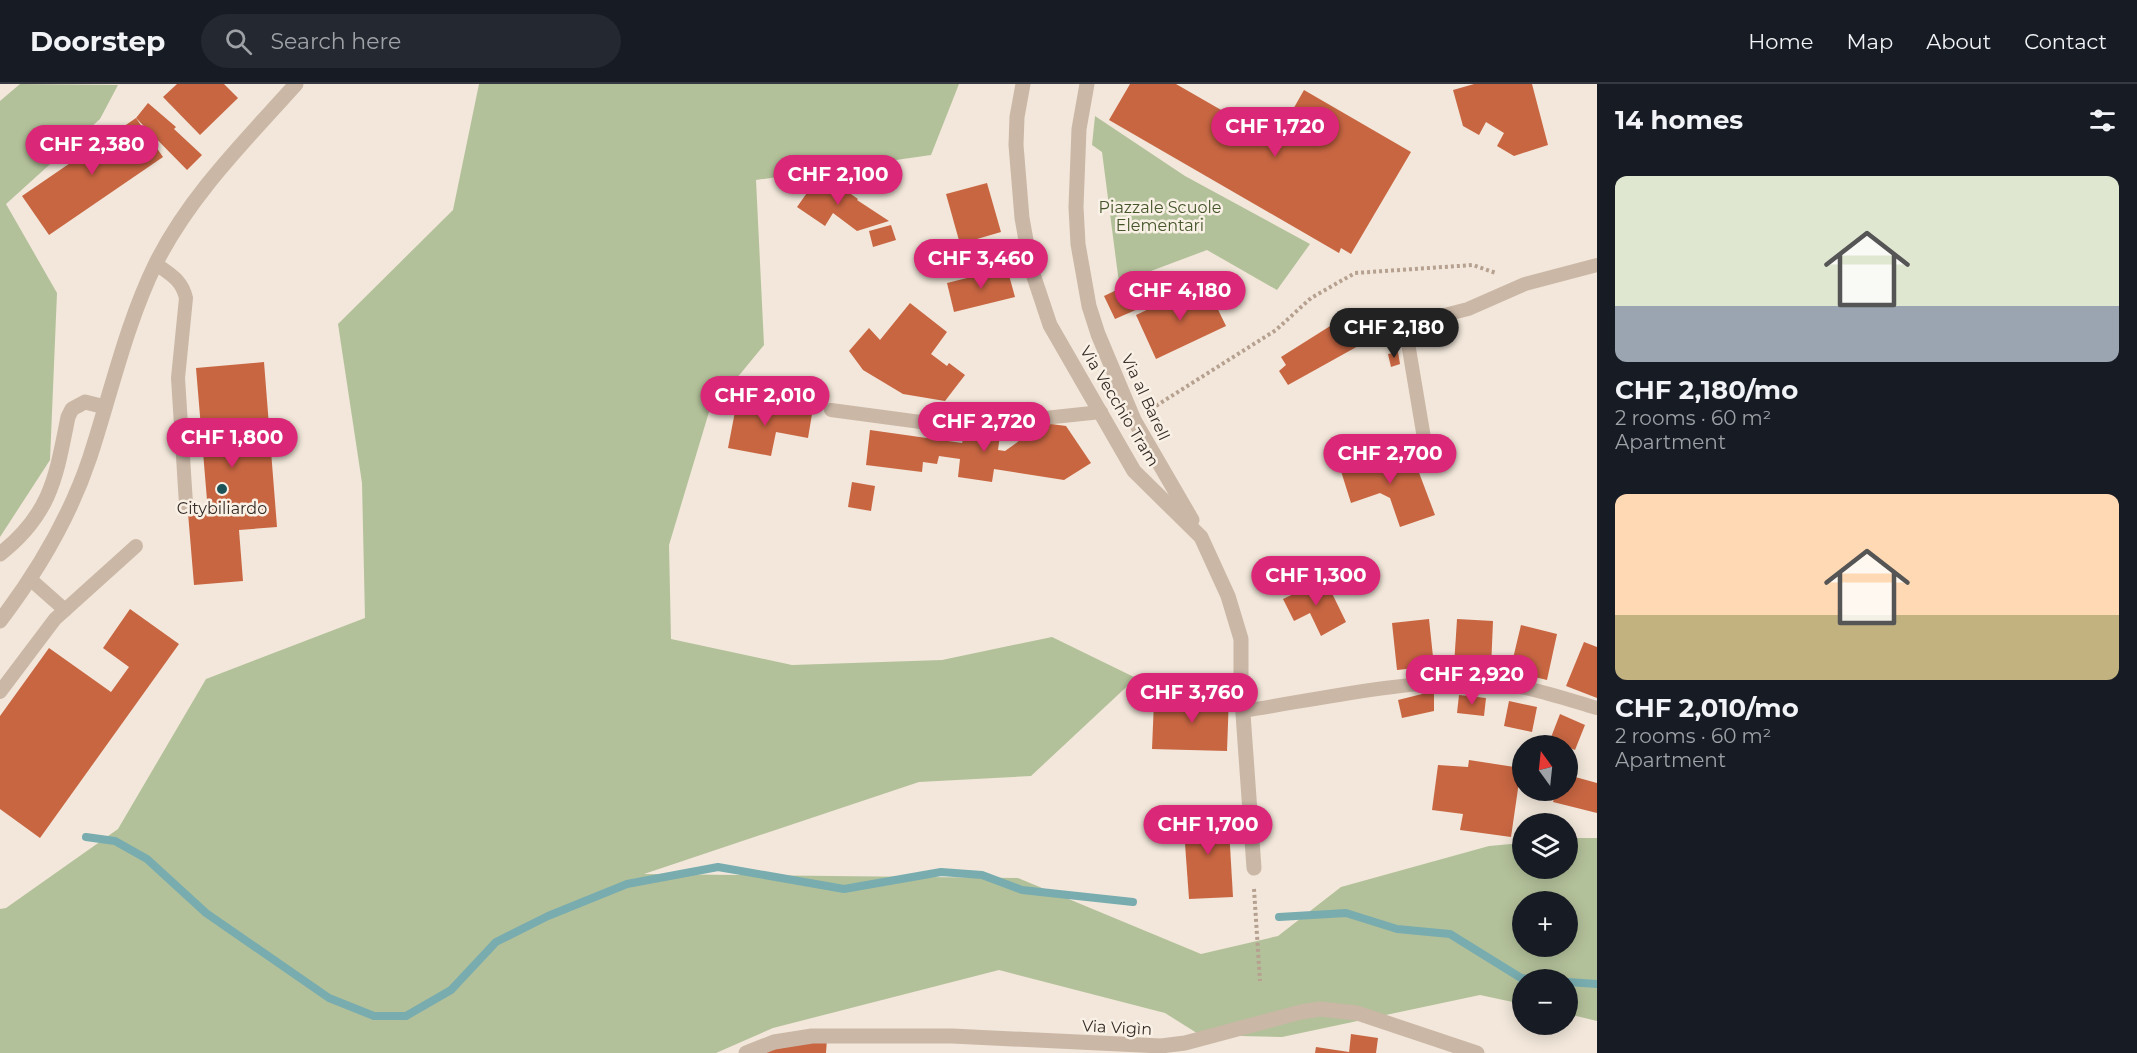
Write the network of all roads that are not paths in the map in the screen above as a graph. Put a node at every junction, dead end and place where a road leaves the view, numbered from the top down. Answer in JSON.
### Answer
{"nodes":[{"id":1,"x":296,"y":84,"type":"edge"},
{"id":2,"x":1023,"y":84,"type":"edge"},
{"id":3,"x":1087,"y":84,"type":"edge"},
{"id":4,"x":156,"y":264,"type":"junction"},
{"id":5,"x":1597,"y":265,"type":"edge"},
{"id":6,"x":105,"y":407,"type":"junction"},
{"id":7,"x":831,"y":410,"type":"dead end"},
{"id":8,"x":1101,"y":412,"type":"junction"},
{"id":9,"x":1425,"y":444,"type":"dead end"},
{"id":10,"x":186,"y":504,"type":"dead end"},
{"id":11,"x":1202,"y":537,"type":"junction"},
{"id":12,"x":136,"y":546,"type":"dead end"},
{"id":13,"x":0,"y":554,"type":"edge"},
{"id":14,"x":30,"y":579,"type":"junction"},
{"id":15,"x":65,"y":610,"type":"junction"},
{"id":16,"x":0,"y":621,"type":"edge"},
{"id":17,"x":0,"y":692,"type":"edge"},
{"id":18,"x":1597,"y":708,"type":"edge"},
{"id":19,"x":1243,"y":711,"type":"junction"},
{"id":20,"x":1254,"y":868,"type":"road end"},
{"id":21,"x":746,"y":1053,"type":"edge"},
{"id":22,"x":1477,"y":1053,"type":"edge"}],
"edges":[{"from":1,"to":4,"type":"street"},
{"from":2,"to":8,"type":"street","name":"Via Vecchio Tram"},
{"from":3,"to":11,"type":"street","name":"Via al Barell"},
{"from":4,"to":6,"type":"street"},
{"from":4,"to":10,"type":"lane"},
{"from":5,"to":9,"type":"lane"},
{"from":6,"to":13,"type":"street"},
{"from":6,"to":14,"type":"street"},
{"from":7,"to":8,"type":"lane"},
{"from":8,"to":11,"type":"street","name":"Via Vecchio Tram"},
{"from":11,"to":19,"type":"street","name":"Via Vecchio Tram"},
{"from":12,"to":15,"type":"lane"},
{"from":14,"to":15,"type":"lane"},
{"from":14,"to":16,"type":"street"},
{"from":15,"to":17,"type":"lane"},
{"from":18,"to":19,"type":"lane"},
{"from":19,"to":20,"type":"street","name":"Via Vecchio Tram"},
{"from":21,"to":22,"type":"street","name":"Via Vigìn"}]}
